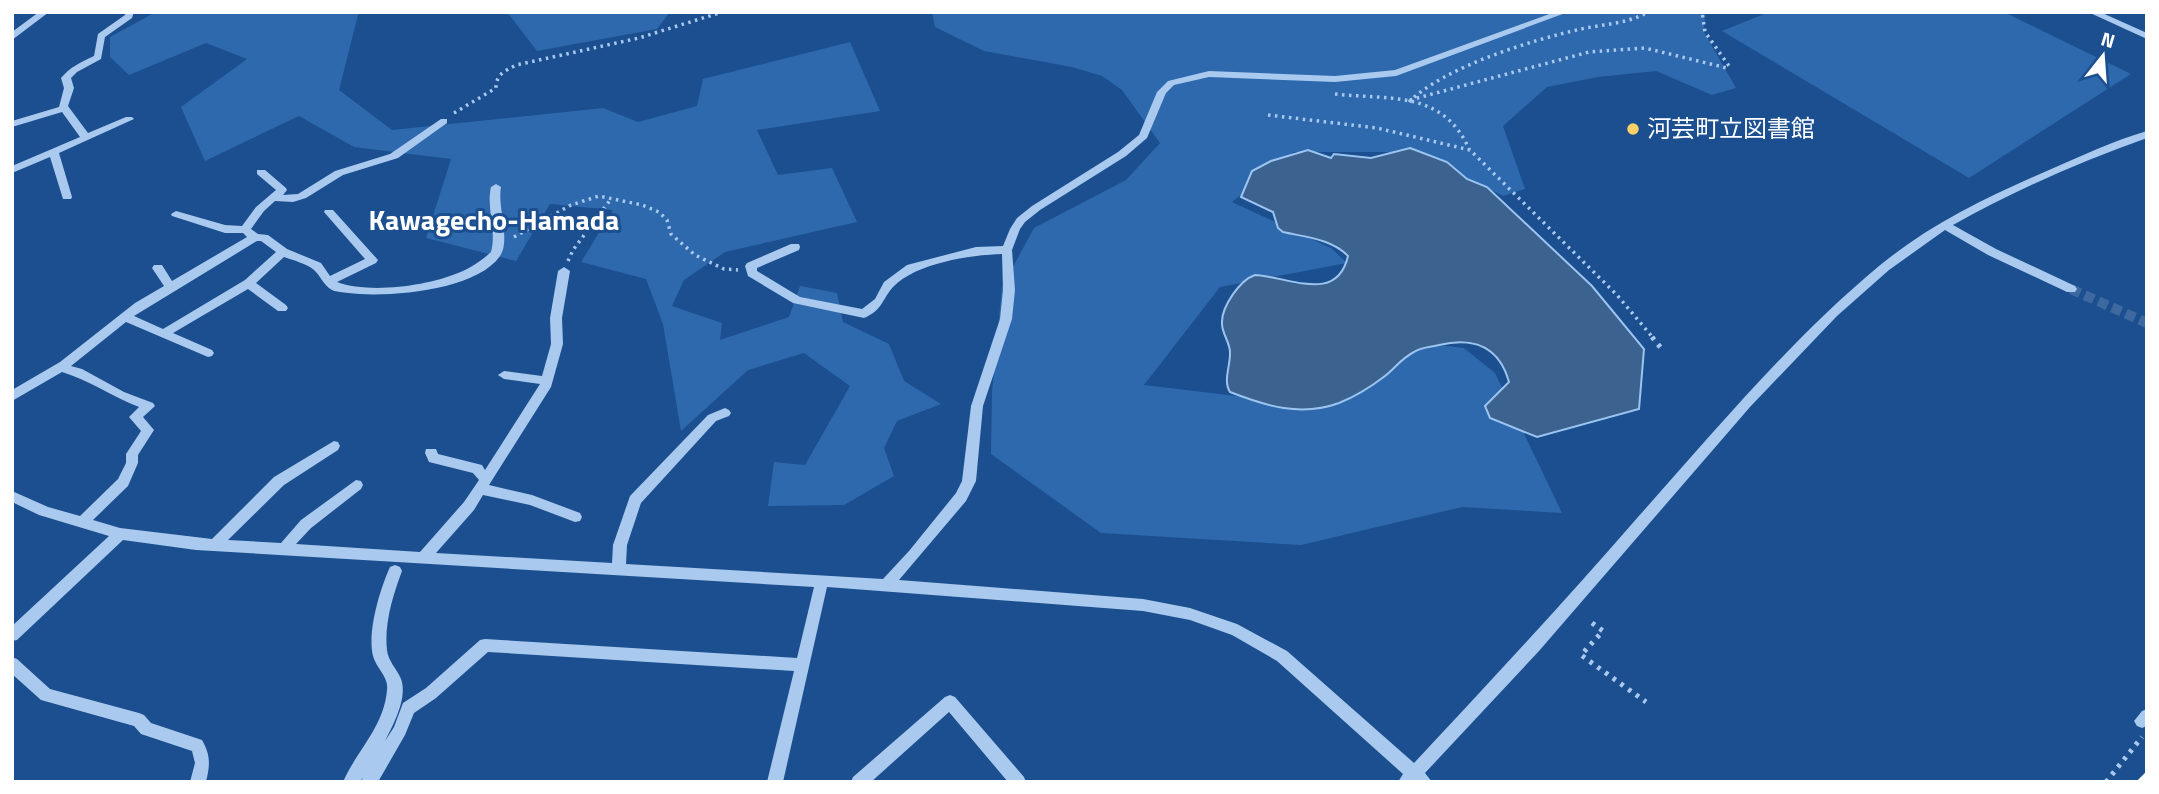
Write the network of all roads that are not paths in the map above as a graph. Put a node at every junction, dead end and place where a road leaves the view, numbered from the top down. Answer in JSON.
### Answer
{"nodes":[{"id":1,"x":45,"y":12,"type":"edge"},
{"id":2,"x":130,"y":12,"type":"edge"},
{"id":3,"x":1564,"y":12,"type":"edge"},
{"id":4,"x":2092,"y":12,"type":"edge"},
{"id":5,"x":2147,"y":36,"type":"edge"},
{"id":6,"x":12,"y":37,"type":"edge"},
{"id":7,"x":65,"y":108,"type":"junction"},
{"id":8,"x":129,"y":119,"type":"dead end"},
{"id":9,"x":444,"y":121,"type":"road end"},
{"id":10,"x":12,"y":124,"type":"edge"},
{"id":11,"x":2146,"y":135,"type":"edge"},
{"id":12,"x":90,"y":137,"type":"junction"},
{"id":13,"x":54,"y":152,"type":"junction"},
{"id":14,"x":12,"y":170,"type":"edge"},
{"id":15,"x":261,"y":172,"type":"dead end"},
{"id":16,"x":496,"y":187,"type":"dead end"},
{"id":17,"x":67,"y":197,"type":"dead end"},
{"id":18,"x":273,"y":198,"type":"junction"},
{"id":19,"x":329,"y":212,"type":"dead end"},
{"id":20,"x":176,"y":214,"type":"dead end"},
{"id":21,"x":1945,"y":225,"type":"junction"},
{"id":22,"x":250,"y":233,"type":"junction"},
{"id":23,"x":795,"y":247,"type":"dead end"},
{"id":24,"x":1007,"y":250,"type":"junction"},
{"id":25,"x":283,"y":253,"type":"junction"},
{"id":26,"x":158,"y":268,"type":"dead end"},
{"id":27,"x":564,"y":271,"type":"road end"},
{"id":28,"x":330,"y":281,"type":"junction"},
{"id":29,"x":249,"y":283,"type":"junction"},
{"id":30,"x":170,"y":287,"type":"junction"},
{"id":31,"x":2071,"y":289,"type":"tunnel mouth"},
{"id":32,"x":282,"y":308,"type":"dead end"},
{"id":33,"x":125,"y":317,"type":"junction"},
{"id":34,"x":163,"y":334,"type":"junction"},
{"id":35,"x":208,"y":353,"type":"dead end"},
{"id":36,"x":61,"y":366,"type":"junction"},
{"id":37,"x":504,"y":375,"type":"dead end"},
{"id":38,"x":547,"y":381,"type":"junction"},
{"id":39,"x":12,"y":396,"type":"edge"},
{"id":40,"x":724,"y":413,"type":"dead end"},
{"id":41,"x":334,"y":446,"type":"dead end"},
{"id":42,"x":431,"y":453,"type":"dead end"},
{"id":43,"x":484,"y":484,"type":"junction"},
{"id":44,"x":356,"y":485,"type":"dead end"},
{"id":45,"x":12,"y":496,"type":"edge"},
{"id":46,"x":575,"y":517,"type":"dead end"},
{"id":47,"x":82,"y":523,"type":"junction"},
{"id":48,"x":120,"y":534,"type":"junction"},
{"id":49,"x":215,"y":545,"type":"junction"},
{"id":50,"x":284,"y":549,"type":"junction"},
{"id":51,"x":424,"y":557,"type":"junction"},
{"id":52,"x":619,"y":569,"type":"junction"},
{"id":53,"x":395,"y":571,"type":"dead end"},
{"id":54,"x":822,"y":581,"type":"junction"},
{"id":55,"x":886,"y":585,"type":"junction"},
{"id":56,"x":12,"y":635,"type":"edge"},
{"id":57,"x":12,"y":664,"type":"edge"},
{"id":58,"x":801,"y":665,"type":"junction"},
{"id":59,"x":1415,"y":779,"type":"edge"},
{"id":60,"x":198,"y":782,"type":"edge"},
{"id":61,"x":351,"y":782,"type":"edge"},
{"id":62,"x":369,"y":782,"type":"edge"},
{"id":63,"x":775,"y":782,"type":"edge"},
{"id":64,"x":859,"y":782,"type":"edge"},
{"id":65,"x":1018,"y":782,"type":"edge"}],
"edges":[{"from":1,"to":6,"type":"street"},
{"from":2,"to":7,"type":"street"},
{"from":3,"to":24,"type":"street"},
{"from":4,"to":5,"type":"street"},
{"from":7,"to":10,"type":"street"},
{"from":7,"to":12,"type":"street"},
{"from":8,"to":12,"type":"street"},
{"from":9,"to":18,"type":"street"},
{"from":11,"to":21,"type":"street"},
{"from":12,"to":13,"type":"street"},
{"from":13,"to":14,"type":"street"},
{"from":13,"to":17,"type":"street"},
{"from":15,"to":18,"type":"lane"},
{"from":16,"to":28,"type":"street"},
{"from":18,"to":22,"type":"street"},
{"from":19,"to":28,"type":"lane"},
{"from":20,"to":22,"type":"street"},
{"from":21,"to":31,"type":"street"},
{"from":21,"to":59,"type":"street"},
{"from":22,"to":25,"type":"street"},
{"from":22,"to":30,"type":"street"},
{"from":23,"to":24,"type":"street"},
{"from":24,"to":55,"type":"street"},
{"from":25,"to":28,"type":"street"},
{"from":25,"to":29,"type":"street"},
{"from":26,"to":30,"type":"street"},
{"from":27,"to":38,"type":"street"},
{"from":29,"to":32,"type":"street"},
{"from":29,"to":34,"type":"street"},
{"from":30,"to":33,"type":"street"},
{"from":33,"to":34,"type":"street"},
{"from":33,"to":36,"type":"street"},
{"from":34,"to":35,"type":"street"},
{"from":36,"to":39,"type":"street"},
{"from":36,"to":47,"type":"street"},
{"from":37,"to":38,"type":"street"},
{"from":38,"to":43,"type":"street"},
{"from":40,"to":52,"type":"street"},
{"from":41,"to":49,"type":"street"},
{"from":42,"to":43,"type":"street"},
{"from":43,"to":46,"type":"street"},
{"from":43,"to":51,"type":"street"},
{"from":44,"to":50,"type":"street"},
{"from":45,"to":47,"type":"street"},
{"from":47,"to":48,"type":"street"},
{"from":48,"to":49,"type":"street"},
{"from":48,"to":56,"type":"street"},
{"from":49,"to":50,"type":"street"},
{"from":50,"to":51,"type":"street"},
{"from":51,"to":52,"type":"street"},
{"from":52,"to":54,"type":"street"},
{"from":53,"to":61,"type":"street"},
{"from":54,"to":55,"type":"street"},
{"from":54,"to":58,"type":"street"},
{"from":55,"to":59,"type":"street"},
{"from":57,"to":60,"type":"street"},
{"from":58,"to":62,"type":"street"},
{"from":58,"to":63,"type":"street"},
{"from":64,"to":65,"type":"street"}]}
